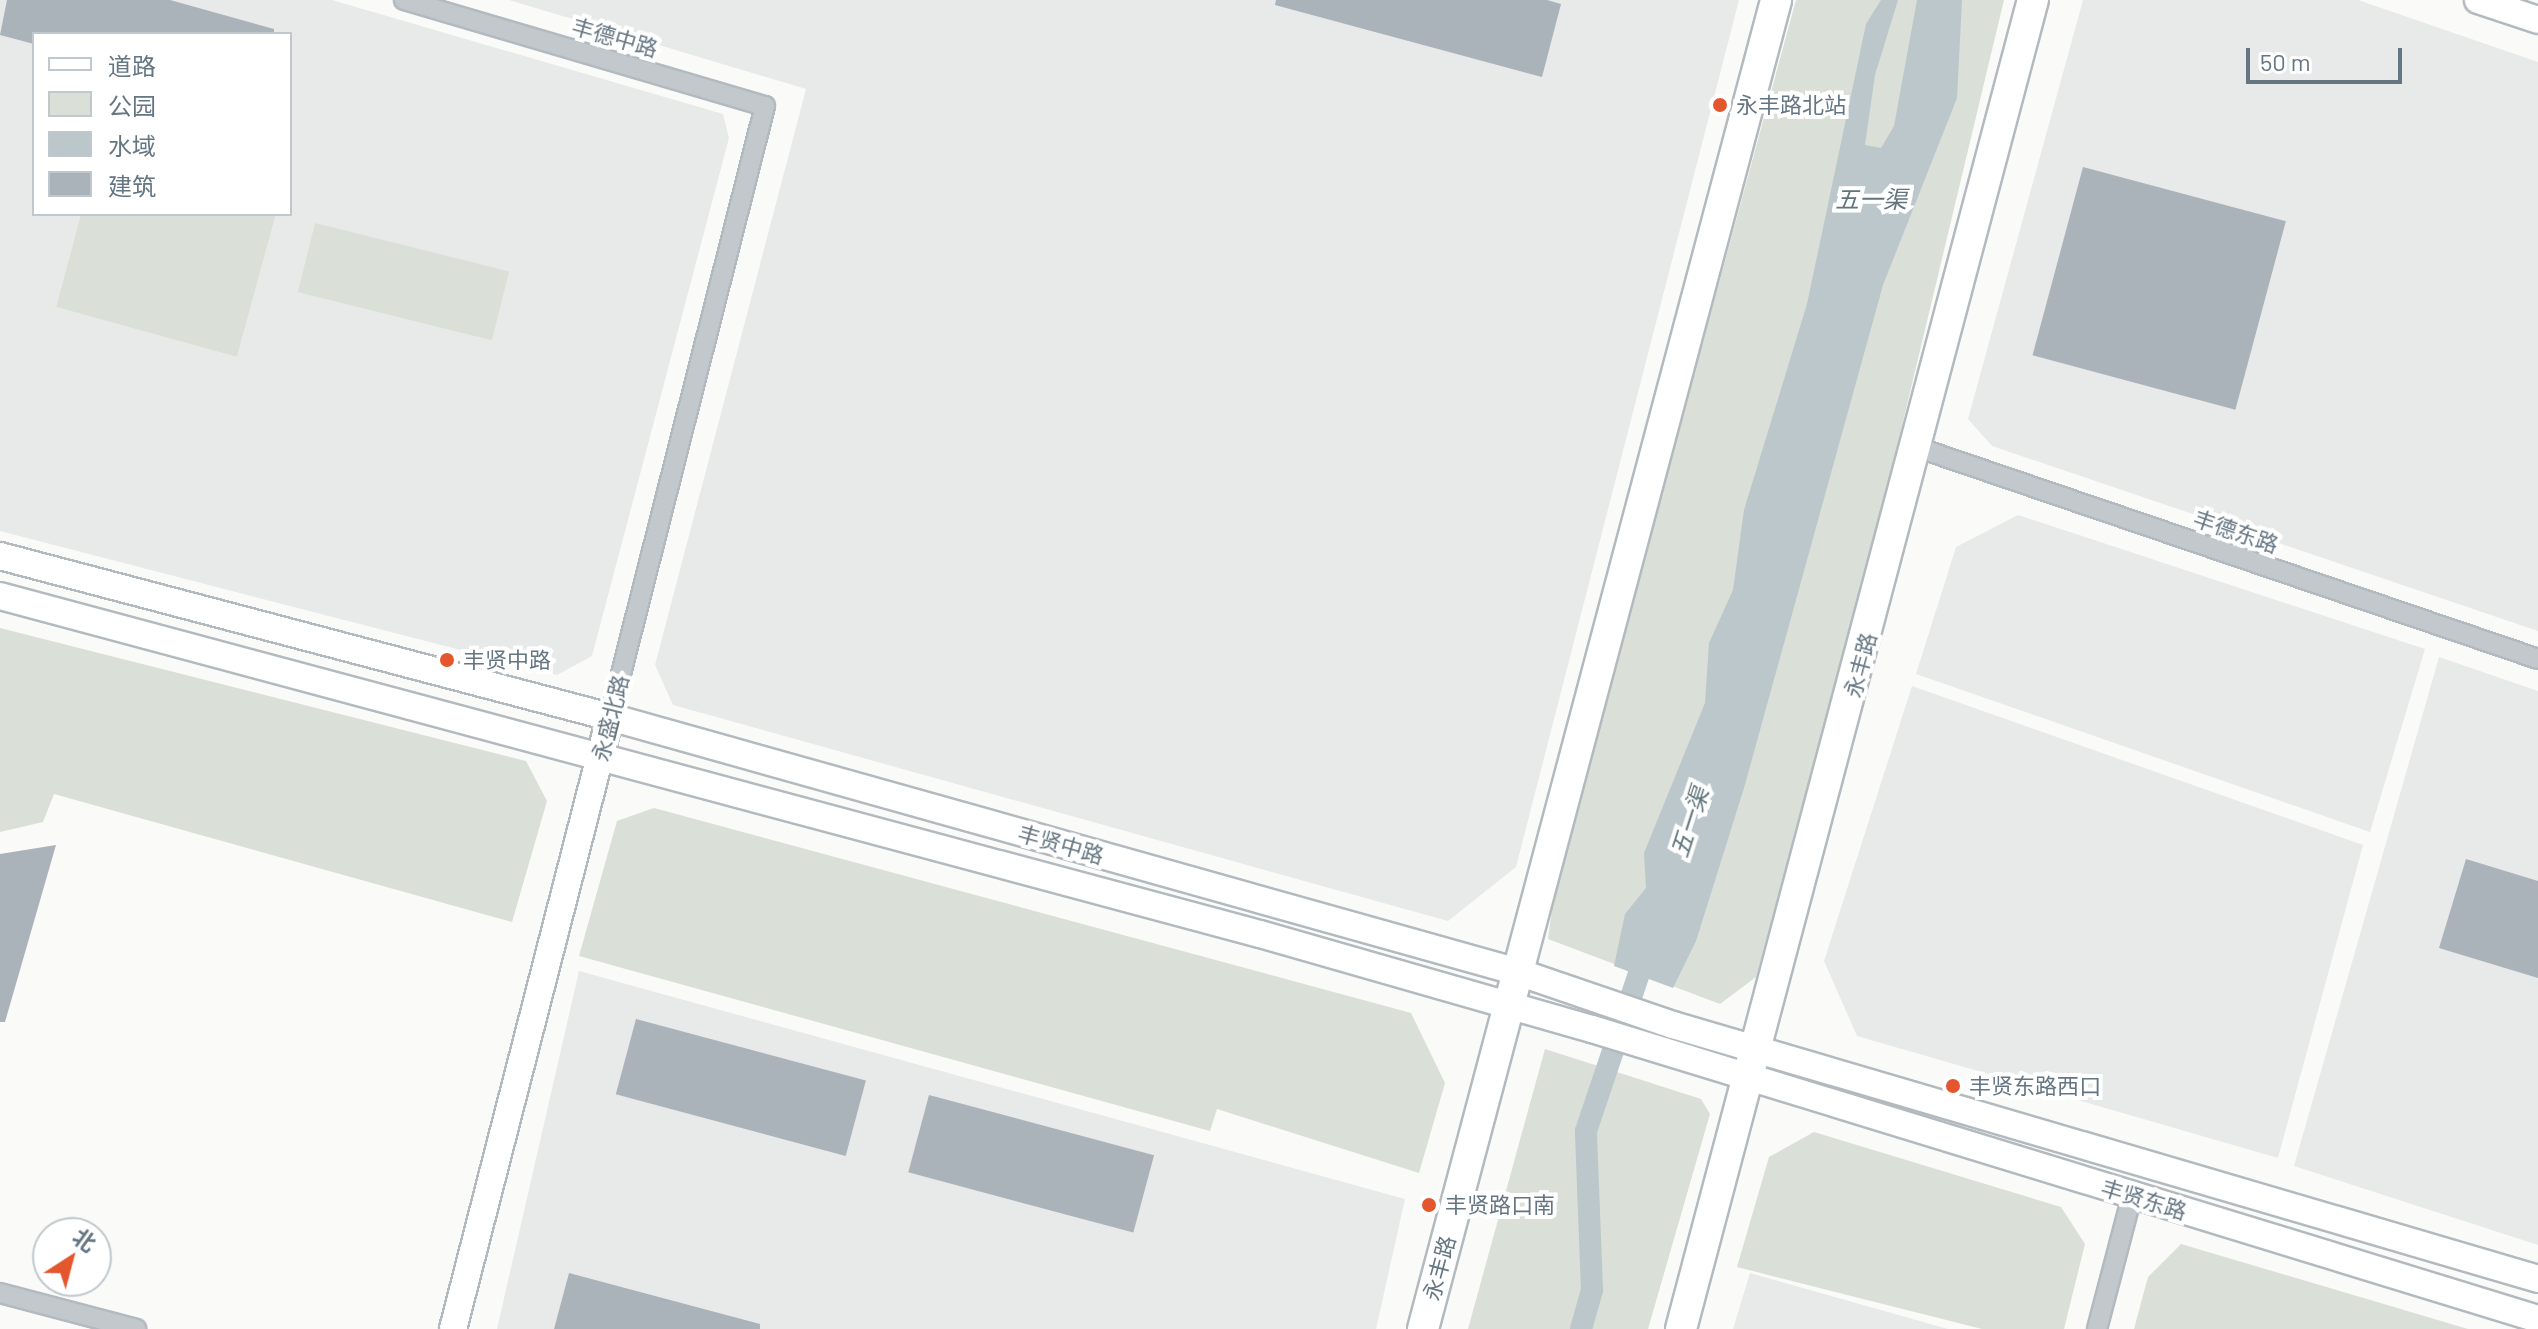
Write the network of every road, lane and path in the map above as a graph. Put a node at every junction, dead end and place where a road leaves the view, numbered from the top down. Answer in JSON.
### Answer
{"nodes":[{"id":1,"x":404,"y":0,"type":"edge"},
{"id":2,"x":1776,"y":0,"type":"edge"},
{"id":3,"x":2033,"y":0,"type":"edge"},
{"id":4,"x":2478,"y":0,"type":"edge"},
{"id":5,"x":2538,"y":20,"type":"edge"},
{"id":6,"x":765,"y":106,"type":"joint"},
{"id":7,"x":1919,"y":448,"type":"junction"},
{"id":8,"x":0,"y":556,"type":"edge"},
{"id":9,"x":0,"y":596,"type":"edge"},
{"id":10,"x":2538,"y":659,"type":"edge"},
{"id":11,"x":610,"y":717,"type":"junction"},
{"id":12,"x":600,"y":755,"type":"junction"},
{"id":13,"x":1518,"y":972,"type":"junction"},
{"id":14,"x":1509,"y":1006,"type":"junction"},
{"id":15,"x":1754,"y":1063,"type":"junction"},
{"id":16,"x":2132,"y":1196,"type":"junction"},
{"id":17,"x":2538,"y":1279,"type":"edge"},
{"id":18,"x":0,"y":1293,"type":"edge"},
{"id":19,"x":2538,"y":1319,"type":"edge"},
{"id":20,"x":136,"y":1329,"type":"edge"},
{"id":21,"x":453,"y":1329,"type":"edge"},
{"id":22,"x":1423,"y":1329,"type":"edge"},
{"id":23,"x":1681,"y":1329,"type":"edge"},
{"id":24,"x":2097,"y":1329,"type":"edge"}],
"edges":[{"from":1,"to":6,"type":"street","name":"丰德中路"},
{"from":2,"to":13,"type":"main road","name":"永丰路"},
{"from":3,"to":7,"type":"main road","name":"永丰路"},
{"from":4,"to":5,"type":"street"},
{"from":6,"to":11,"type":"street","name":"永盛北路"},
{"from":7,"to":10,"type":"street","name":"丰德东路"},
{"from":7,"to":15,"type":"main road","name":"永丰路"},
{"from":8,"to":11,"type":"street","name":"丰贤中路"},
{"from":9,"to":12,"type":"street","name":"丰贤中路"},
{"from":11,"to":12,"type":"street","name":"永盛北路"},
{"from":11,"to":13,"type":"street","name":"丰贤中路"},
{"from":12,"to":14,"type":"street","name":"丰贤中路"},
{"from":12,"to":21,"type":"street","name":"永盛北路"},
{"from":13,"to":14,"type":"main road","name":"永丰路"},
{"from":13,"to":15,"type":"street","name":"丰贤中路"},
{"from":14,"to":15,"type":"street","name":"丰贤中路"},
{"from":14,"to":22,"type":"main road","name":"永丰路"},
{"from":15,"to":16,"type":"street","name":"丰贤东路"},
{"from":15,"to":17,"type":"street","name":"丰贤东路"},
{"from":15,"to":23,"type":"main road","name":"永丰路"},
{"from":16,"to":19,"type":"street","name":"丰贤东路"},
{"from":16,"to":24,"type":"street"},
{"from":18,"to":20,"type":"street"}]}
